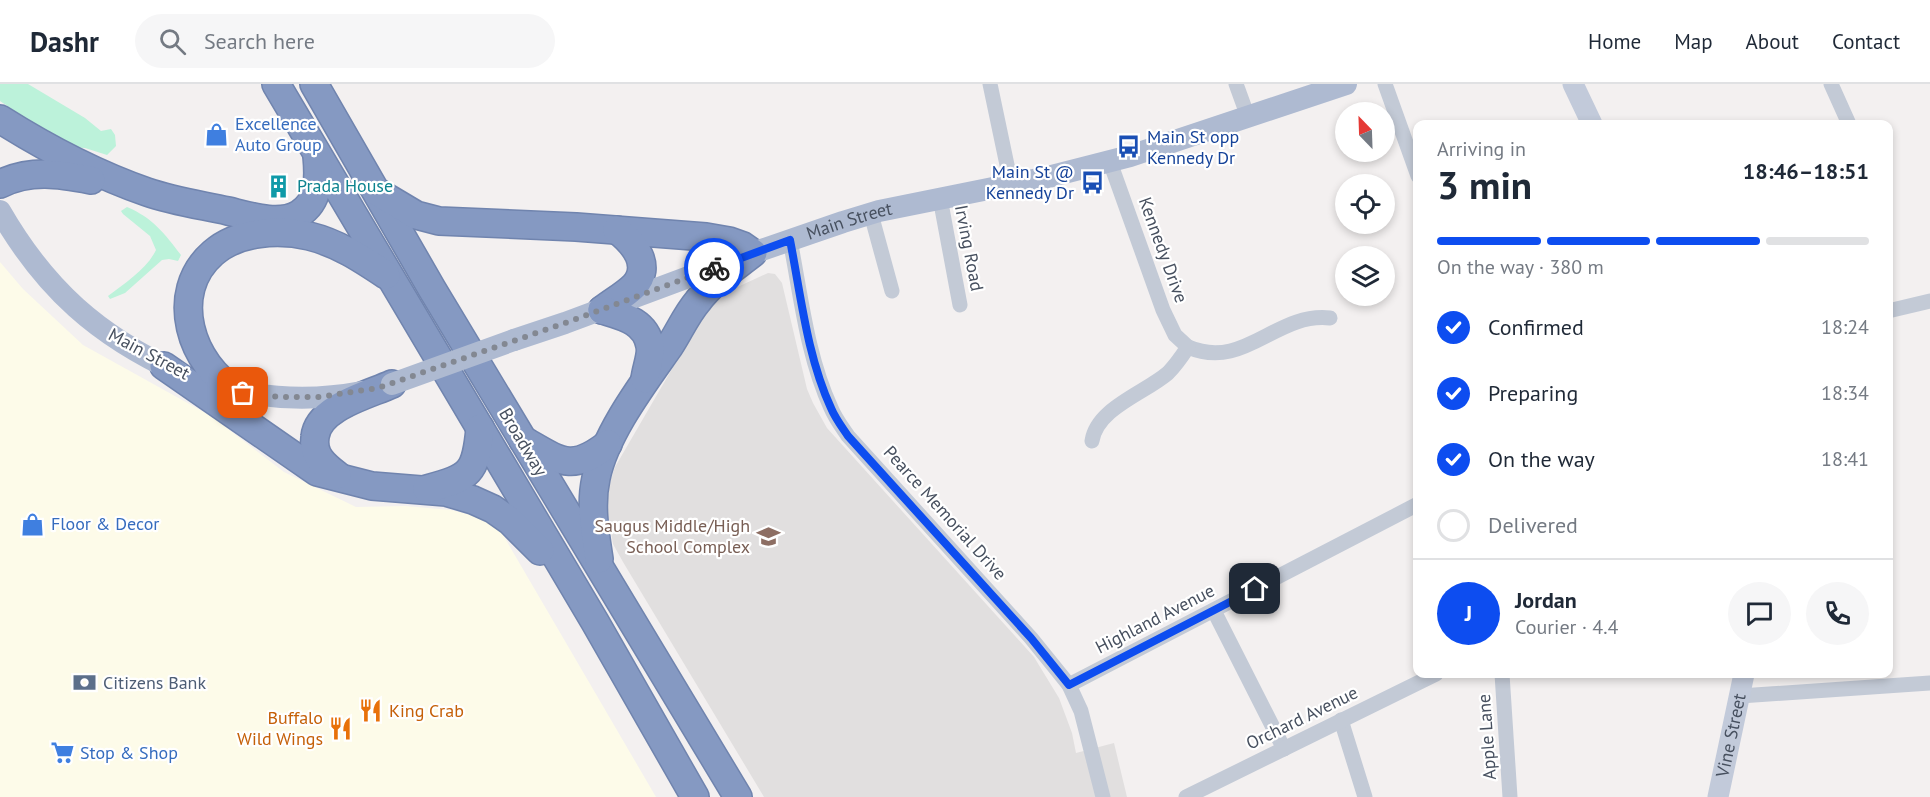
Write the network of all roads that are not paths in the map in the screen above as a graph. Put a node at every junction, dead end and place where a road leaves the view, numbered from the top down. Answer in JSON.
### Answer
{"nodes":[{"id":1,"x":276,"y":84,"type":"edge"},
{"id":2,"x":314,"y":84,"type":"edge"},
{"id":3,"x":990,"y":84,"type":"edge"},
{"id":4,"x":1236,"y":84,"type":"edge"},
{"id":5,"x":1346,"y":84,"type":"edge"},
{"id":6,"x":1384,"y":84,"type":"edge"},
{"id":7,"x":1573,"y":84,"type":"edge"},
{"id":8,"x":1831,"y":84,"type":"edge"},
{"id":9,"x":1248,"y":117,"type":"junction"},
{"id":10,"x":0,"y":119,"type":"edge"},
{"id":11,"x":1590,"y":120,"type":"edge"},
{"id":12,"x":1847,"y":120,"type":"edge"},
{"id":13,"x":317,"y":155,"type":"junction"},
{"id":14,"x":1110,"y":162,"type":"junction"},
{"id":15,"x":1413,"y":162,"type":"edge"},
{"id":16,"x":0,"y":184,"type":"edge"},
{"id":17,"x":1011,"y":184,"type":"junction"},
{"id":18,"x":376,"y":191,"type":"junction"},
{"id":19,"x":148,"y":193,"type":"junction"},
{"id":20,"x":940,"y":198,"type":"junction"},
{"id":21,"x":0,"y":212,"type":"edge"},
{"id":22,"x":871,"y":214,"type":"junction"},
{"id":23,"x":464,"y":224,"type":"junction"},
{"id":24,"x":616,"y":230,"type":"junction"},
{"id":25,"x":790,"y":240,"type":"junction"},
{"id":26,"x":753,"y":253,"type":"junction"},
{"id":27,"x":420,"y":270,"type":"junction"},
{"id":28,"x":391,"y":278,"type":"junction"},
{"id":29,"x":892,"y":291,"type":"dead end"},
{"id":30,"x":1930,"y":302,"type":"edge"},
{"id":31,"x":960,"y":305,"type":"dead end"},
{"id":32,"x":602,"y":310,"type":"junction"},
{"id":33,"x":1893,"y":311,"type":"edge"},
{"id":34,"x":1330,"y":318,"type":"dead end"},
{"id":35,"x":1188,"y":346,"type":"junction"},
{"id":36,"x":164,"y":366,"type":"junction"},
{"id":37,"x":645,"y":380,"type":"junction"},
{"id":38,"x":392,"y":384,"type":"junction"},
{"id":39,"x":238,"y":392,"type":"junction"},
{"id":40,"x":480,"y":428,"type":"junction"},
{"id":41,"x":521,"y":438,"type":"junction"},
{"id":42,"x":1092,"y":441,"type":"dead end"},
{"id":43,"x":608,"y":444,"type":"junction"},
{"id":44,"x":343,"y":479,"type":"junction"},
{"id":45,"x":424,"y":489,"type":"junction"},
{"id":46,"x":1413,"y":507,"type":"edge"},
{"id":47,"x":600,"y":571,"type":"junction"},
{"id":48,"x":580,"y":596,"type":"junction"},
{"id":49,"x":1214,"y":610,"type":"junction"},
{"id":50,"x":1428,"y":678,"type":"edge"},
{"id":51,"x":1502,"y":678,"type":"edge"},
{"id":52,"x":1743,"y":678,"type":"edge"},
{"id":53,"x":1930,"y":683,"type":"edge"},
{"id":54,"x":1069,"y":685,"type":"junction"},
{"id":55,"x":1740,"y":696,"type":"junction"},
{"id":56,"x":1341,"y":720,"type":"junction"},
{"id":57,"x":1284,"y":749,"type":"junction"},
{"id":58,"x":1192,"y":796,"type":"edge"},
{"id":59,"x":694,"y":797,"type":"edge"},
{"id":60,"x":738,"y":797,"type":"edge"},
{"id":61,"x":1103,"y":797,"type":"edge"},
{"id":62,"x":1365,"y":797,"type":"edge"},
{"id":63,"x":1510,"y":797,"type":"edge"},
{"id":64,"x":1718,"y":797,"type":"edge"}],
"edges":[{"from":1,"to":13,"type":"highway","name":"Broadway"},
{"from":2,"to":18,"type":"highway","name":"Broadway"},
{"from":3,"to":17,"type":"street"},
{"from":4,"to":9,"type":"street"},
{"from":5,"to":9,"type":"main road","name":"Main Street"},
{"from":6,"to":15,"type":"street"},
{"from":7,"to":11,"type":"street"},
{"from":8,"to":12,"type":"street"},
{"from":9,"to":14,"type":"main road","name":"Main Street"},
{"from":10,"to":19,"type":"highway"},
{"from":13,"to":19,"type":"highway"},
{"from":13,"to":28,"type":"highway","name":"Broadway"},
{"from":14,"to":17,"type":"main road","name":"Main Street"},
{"from":14,"to":35,"type":"street","name":"Kennedy Drive"},
{"from":16,"to":19,"type":"highway"},
{"from":17,"to":20,"type":"main road","name":"Main Street"},
{"from":18,"to":23,"type":"highway"},
{"from":18,"to":27,"type":"highway","name":"Broadway"},
{"from":20,"to":22,"type":"main road","name":"Main Street"},
{"from":20,"to":31,"type":"street","name":"Irving Road"},
{"from":21,"to":36,"type":"main road","name":"Main Street"},
{"from":22,"to":25,"type":"main road","name":"Main Street"},
{"from":22,"to":29,"type":"street"},
{"from":23,"to":24,"type":"highway"},
{"from":23,"to":27,"type":"highway"},
{"from":24,"to":26,"type":"highway"},
{"from":24,"to":32,"type":"highway"},
{"from":25,"to":26,"type":"main road","name":"Main Street"},
{"from":25,"to":54,"type":"street","name":"Pearce Memorial Drive"},
{"from":26,"to":32,"type":"main road","name":"Main Street"},
{"from":26,"to":37,"type":"highway"},
{"from":27,"to":41,"type":"highway","name":"Broadway"},
{"from":28,"to":39,"type":"highway"},
{"from":28,"to":40,"type":"highway","name":"Broadway"},
{"from":30,"to":33,"type":"street"},
{"from":32,"to":37,"type":"highway"},
{"from":32,"to":38,"type":"main road","name":"Main Street","bridge":true},
{"from":34,"to":35,"type":"street"},
{"from":35,"to":42,"type":"street"},
{"from":36,"to":39,"type":"main road","name":"Main Street"},
{"from":36,"to":44,"type":"highway"},
{"from":37,"to":43,"type":"highway"},
{"from":38,"to":39,"type":"main road","name":"Main Street"},
{"from":38,"to":44,"type":"highway"},
{"from":40,"to":45,"type":"highway"},
{"from":40,"to":48,"type":"highway","name":"Broadway"},
{"from":41,"to":43,"type":"highway"},
{"from":41,"to":47,"type":"highway","name":"Broadway"},
{"from":43,"to":47,"type":"highway"},
{"from":44,"to":45,"type":"highway"},
{"from":45,"to":48,"type":"highway"},
{"from":46,"to":49,"type":"street","name":"Highland Avenue"},
{"from":47,"to":60,"type":"highway","name":"Broadway"},
{"from":48,"to":59,"type":"highway","name":"Broadway"},
{"from":49,"to":54,"type":"street","name":"Highland Avenue"},
{"from":49,"to":57,"type":"street"},
{"from":50,"to":56,"type":"street","name":"Orchard Avenue"},
{"from":51,"to":63,"type":"street","name":"Apple Lane"},
{"from":52,"to":55,"type":"street","name":"Vine Street"},
{"from":53,"to":55,"type":"street"},
{"from":54,"to":61,"type":"street","name":"Pearce Memorial Drive"},
{"from":55,"to":64,"type":"street","name":"Vine Street"},
{"from":56,"to":57,"type":"street","name":"Orchard Avenue"},
{"from":56,"to":62,"type":"street"},
{"from":57,"to":58,"type":"street","name":"Orchard Avenue"}]}
